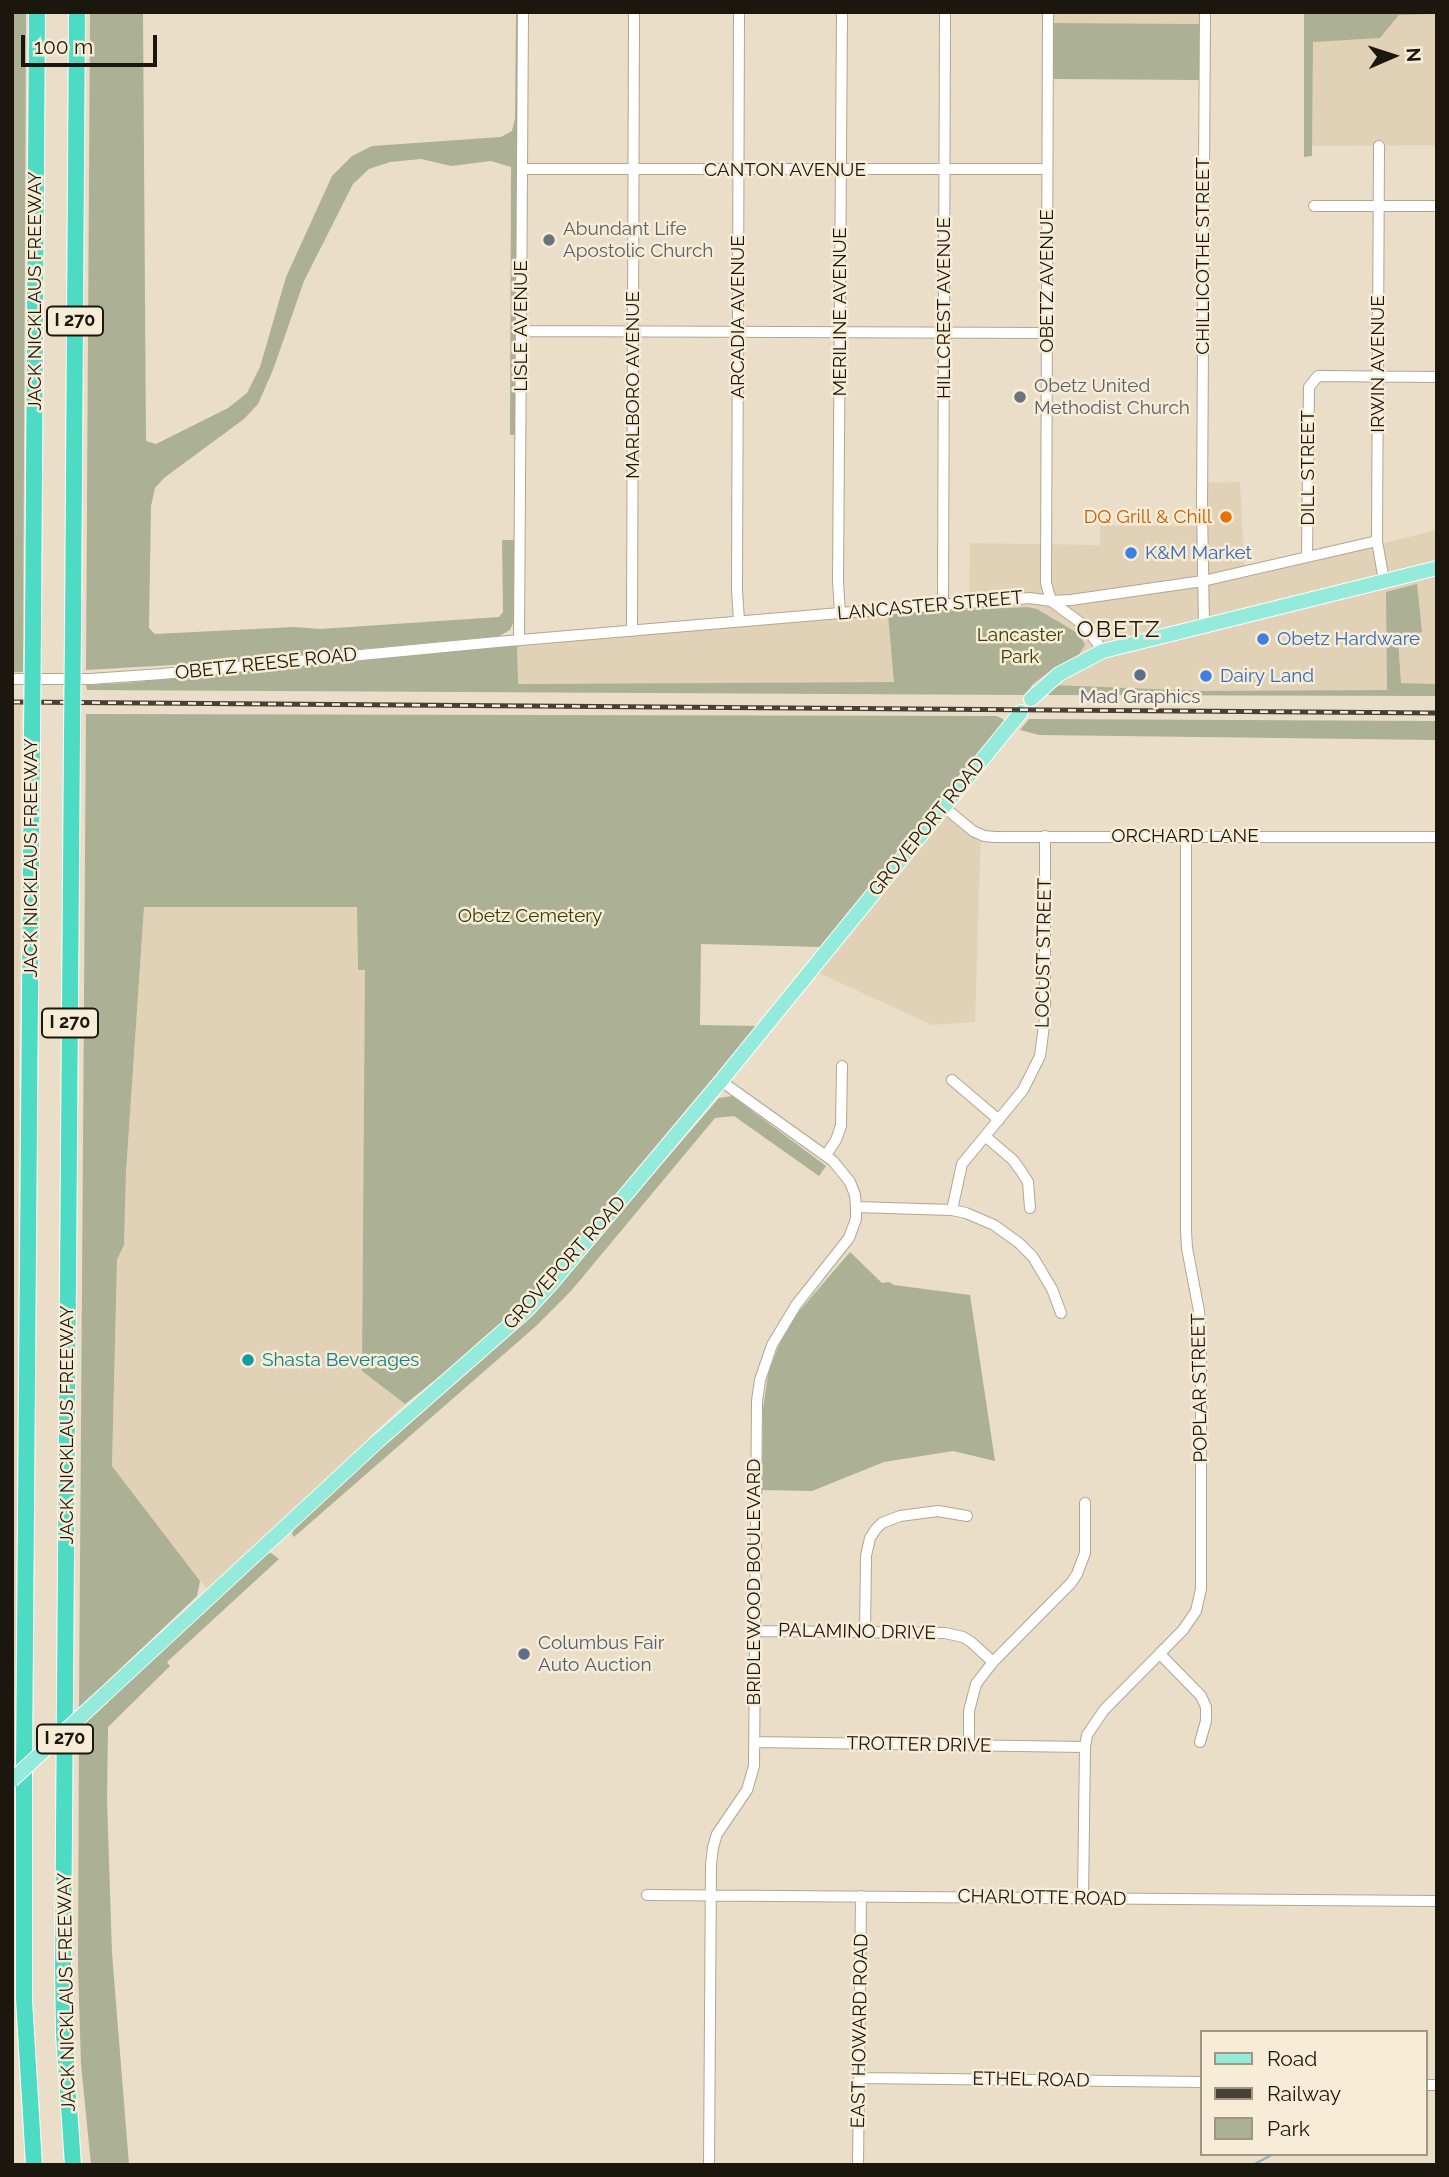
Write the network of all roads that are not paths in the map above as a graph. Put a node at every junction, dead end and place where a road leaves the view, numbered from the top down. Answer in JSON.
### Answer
{"nodes":[{"id":1,"x":37,"y":12,"type":"edge"},
{"id":2,"x":77,"y":12,"type":"edge"},
{"id":3,"x":523,"y":12,"type":"edge"},
{"id":4,"x":634,"y":12,"type":"edge"},
{"id":5,"x":739,"y":12,"type":"edge"},
{"id":6,"x":842,"y":12,"type":"edge"},
{"id":7,"x":945,"y":12,"type":"edge"},
{"id":8,"x":1048,"y":12,"type":"edge"},
{"id":9,"x":1205,"y":12,"type":"edge"},
{"id":10,"x":1379,"y":146,"type":"dead end"},
{"id":11,"x":522,"y":169,"type":"junction"},
{"id":12,"x":633,"y":169,"type":"junction"},
{"id":13,"x":1047,"y":169,"type":"junction"},
{"id":14,"x":738,"y":170,"type":"junction"},
{"id":15,"x":841,"y":170,"type":"junction"},
{"id":16,"x":945,"y":171,"type":"junction"},
{"id":17,"x":1314,"y":206,"type":"dead end"},
{"id":18,"x":1379,"y":206,"type":"junction"},
{"id":19,"x":1437,"y":206,"type":"edge"},
{"id":20,"x":521,"y":331,"type":"junction"},
{"id":21,"x":633,"y":331,"type":"junction"},
{"id":22,"x":737,"y":331,"type":"junction"},
{"id":23,"x":840,"y":332,"type":"junction"},
{"id":24,"x":943,"y":332,"type":"junction"},
{"id":25,"x":1046,"y":333,"type":"junction"},
{"id":26,"x":1378,"y":377,"type":"junction"},
{"id":27,"x":1437,"y":377,"type":"edge"},
{"id":28,"x":1377,"y":541,"type":"junction"},
{"id":29,"x":1307,"y":557,"type":"junction"},
{"id":30,"x":1437,"y":568,"type":"edge"},
{"id":31,"x":1203,"y":581,"type":"junction"},
{"id":32,"x":1384,"y":582,"type":"junction"},
{"id":33,"x":1051,"y":601,"type":"junction"},
{"id":34,"x":943,"y":604,"type":"junction"},
{"id":35,"x":840,"y":613,"type":"junction"},
{"id":36,"x":738,"y":621,"type":"junction"},
{"id":37,"x":1204,"y":626,"type":"junction"},
{"id":38,"x":632,"y":631,"type":"junction"},
{"id":39,"x":519,"y":640,"type":"junction"},
{"id":40,"x":1104,"y":651,"type":"junction"},
{"id":41,"x":12,"y":678,"type":"edge"},
{"id":42,"x":1031,"y":699,"type":"dead end"},
{"id":43,"x":1021,"y":712,"type":"dead end"},
{"id":44,"x":944,"y":807,"type":"junction"},
{"id":45,"x":1045,"y":836,"type":"junction"},
{"id":46,"x":1186,"y":836,"type":"junction"},
{"id":47,"x":1437,"y":837,"type":"edge"},
{"id":48,"x":842,"y":1066,"type":"dead end"},
{"id":49,"x":952,"y":1080,"type":"dead end"},
{"id":50,"x":721,"y":1081,"type":"junction"},
{"id":51,"x":999,"y":1120,"type":"junction"},
{"id":52,"x":986,"y":1137,"type":"junction"},
{"id":53,"x":825,"y":1155,"type":"junction"},
{"id":54,"x":856,"y":1208,"type":"junction"},
{"id":55,"x":1030,"y":1208,"type":"dead end"},
{"id":56,"x":952,"y":1210,"type":"junction"},
{"id":57,"x":1061,"y":1313,"type":"dead end"},
{"id":58,"x":1085,"y":1503,"type":"dead end"},
{"id":59,"x":967,"y":1516,"type":"dead end"},
{"id":60,"x":754,"y":1631,"type":"junction"},
{"id":61,"x":865,"y":1632,"type":"junction"},
{"id":62,"x":1160,"y":1654,"type":"junction"},
{"id":63,"x":993,"y":1662,"type":"junction"},
{"id":64,"x":754,"y":1742,"type":"junction"},
{"id":65,"x":1200,"y":1742,"type":"dead end"},
{"id":66,"x":969,"y":1745,"type":"junction"},
{"id":67,"x":1085,"y":1747,"type":"junction"},
{"id":68,"x":12,"y":1780,"type":"edge"},
{"id":69,"x":647,"y":1895,"type":"dead end"},
{"id":70,"x":710,"y":1895,"type":"junction"},
{"id":71,"x":861,"y":1896,"type":"junction"},
{"id":72,"x":1083,"y":1898,"type":"junction"},
{"id":73,"x":1437,"y":1901,"type":"edge"},
{"id":74,"x":64,"y":2034,"type":"junction"},
{"id":75,"x":859,"y":2078,"type":"junction"},
{"id":76,"x":1200,"y":2082,"type":"edge"},
{"id":77,"x":34,"y":2165,"type":"edge"},
{"id":78,"x":73,"y":2165,"type":"edge"},
{"id":79,"x":84,"y":2165,"type":"edge"},
{"id":80,"x":709,"y":2165,"type":"edge"},
{"id":81,"x":858,"y":2165,"type":"edge"}],
"edges":[{"from":1,"to":77,"type":"highway","name":"JACK NICKLAUS FREEWAY","number":"I 270","bridge":true},
{"from":2,"to":74,"type":"highway","name":"JACK NICKLAUS FREEWAY","number":"I 270","bridge":true},
{"from":3,"to":11,"type":"street","name":"LISLE AVENUE"},
{"from":4,"to":12,"type":"street","name":"MARLBORO AVENUE"},
{"from":5,"to":14,"type":"street","name":"ARCADIA AVENUE"},
{"from":6,"to":15,"type":"street","name":"MERILINE AVENUE"},
{"from":7,"to":16,"type":"street","name":"HILLCREST AVENUE"},
{"from":8,"to":13,"type":"street","name":"OBETZ AVENUE"},
{"from":9,"to":31,"type":"street","name":"CHILLICOTHE STREET"},
{"from":10,"to":18,"type":"street","name":"IRWIN AVENUE"},
{"from":11,"to":12,"type":"street","name":"CANTON AVENUE"},
{"from":11,"to":20,"type":"street","name":"LISLE AVENUE"},
{"from":12,"to":14,"type":"street","name":"CANTON AVENUE"},
{"from":12,"to":21,"type":"street","name":"MARLBORO AVENUE"},
{"from":13,"to":16,"type":"street","name":"CANTON AVENUE"},
{"from":13,"to":25,"type":"street","name":"OBETZ AVENUE"},
{"from":14,"to":15,"type":"street","name":"CANTON AVENUE"},
{"from":14,"to":22,"type":"street","name":"ARCADIA AVENUE"},
{"from":15,"to":16,"type":"street","name":"CANTON AVENUE"},
{"from":15,"to":23,"type":"street","name":"MERILINE AVENUE"},
{"from":16,"to":24,"type":"street","name":"HILLCREST AVENUE"},
{"from":17,"to":18,"type":"street"},
{"from":18,"to":19,"type":"street"},
{"from":18,"to":26,"type":"street","name":"IRWIN AVENUE"},
{"from":20,"to":21,"type":"street"},
{"from":20,"to":39,"type":"street","name":"LISLE AVENUE"},
{"from":21,"to":22,"type":"street"},
{"from":21,"to":38,"type":"street","name":"MARLBORO AVENUE"},
{"from":22,"to":23,"type":"street"},
{"from":22,"to":36,"type":"street","name":"ARCADIA AVENUE"},
{"from":23,"to":24,"type":"street"},
{"from":23,"to":35,"type":"street","name":"MERILINE AVENUE"},
{"from":24,"to":25,"type":"street"},
{"from":24,"to":34,"type":"street","name":"HILLCREST AVENUE"},
{"from":25,"to":33,"type":"street","name":"OBETZ AVENUE"},
{"from":26,"to":27,"type":"street","name":"DILL STREET"},
{"from":26,"to":28,"type":"street","name":"IRWIN AVENUE"},
{"from":26,"to":29,"type":"street","name":"DILL STREET"},
{"from":28,"to":29,"type":"street","name":"LANCASTER STREET"},
{"from":28,"to":32,"type":"street","name":"IRWIN AVENUE"},
{"from":29,"to":31,"type":"street","name":"LANCASTER STREET"},
{"from":30,"to":32,"type":"main road"},
{"from":31,"to":33,"type":"street","name":"LANCASTER STREET"},
{"from":31,"to":37,"type":"street","name":"CHILLICOTHE STREET"},
{"from":32,"to":37,"type":"main road"},
{"from":33,"to":34,"type":"street","name":"LANCASTER STREET"},
{"from":33,"to":40,"type":"street"},
{"from":34,"to":35,"type":"street","name":"LANCASTER STREET"},
{"from":35,"to":36,"type":"street","name":"LANCASTER STREET"},
{"from":36,"to":38,"type":"street","name":"LANCASTER STREET"},
{"from":37,"to":40,"type":"main road"},
{"from":38,"to":39,"type":"street","name":"LANCASTER STREET"},
{"from":39,"to":41,"type":"street","name":"OBETZ REESE ROAD"},
{"from":40,"to":42,"type":"main road"},
{"from":43,"to":44,"type":"main road","name":"GROVEPORT ROAD"},
{"from":44,"to":45,"type":"street","name":"ORCHARD LANE"},
{"from":44,"to":50,"type":"main road","name":"GROVEPORT ROAD"},
{"from":45,"to":46,"type":"street","name":"ORCHARD LANE"},
{"from":45,"to":51,"type":"street","name":"LOCUST STREET"},
{"from":46,"to":47,"type":"street","name":"ORCHARD LANE"},
{"from":46,"to":62,"type":"street","name":"POPLAR STREET"},
{"from":48,"to":53,"type":"street"},
{"from":49,"to":51,"type":"street"},
{"from":50,"to":53,"type":"street"},
{"from":50,"to":68,"type":"main road","name":"GROVEPORT ROAD","bridge":true},
{"from":51,"to":52,"type":"street","name":"LOCUST STREET"},
{"from":52,"to":55,"type":"street"},
{"from":52,"to":56,"type":"street","name":"LOCUST STREET"},
{"from":53,"to":54,"type":"street"},
{"from":54,"to":56,"type":"street"},
{"from":54,"to":60,"type":"street","name":"BRIDLEWOOD BOULEVARD"},
{"from":56,"to":57,"type":"street"},
{"from":58,"to":63,"type":"street"},
{"from":59,"to":61,"type":"street"},
{"from":60,"to":61,"type":"street","name":"PALAMINO DRIVE"},
{"from":60,"to":64,"type":"street","name":"BRIDLEWOOD BOULEVARD"},
{"from":61,"to":63,"type":"street","name":"PALAMINO DRIVE"},
{"from":62,"to":65,"type":"street"},
{"from":62,"to":67,"type":"street","name":"POPLAR STREET"},
{"from":63,"to":66,"type":"street"},
{"from":64,"to":66,"type":"street","name":"TROTTER DRIVE"},
{"from":64,"to":70,"type":"street","name":"BRIDLEWOOD BOULEVARD"},
{"from":66,"to":67,"type":"street","name":"TROTTER DRIVE"},
{"from":67,"to":72,"type":"street","name":"POPLAR STREET"},
{"from":69,"to":70,"type":"street","name":"CHARLOTTE ROAD"},
{"from":70,"to":71,"type":"street","name":"CHARLOTTE ROAD"},
{"from":70,"to":80,"type":"street","name":"BRIDLEWOOD BOULEVARD"},
{"from":71,"to":72,"type":"street","name":"CHARLOTTE ROAD"},
{"from":71,"to":75,"type":"street","name":"EAST HOWARD ROAD"},
{"from":72,"to":73,"type":"street","name":"CHARLOTTE ROAD"},
{"from":74,"to":78,"type":"highway","name":"JACK NICKLAUS FREEWAY","number":"I 270"},
{"from":74,"to":79,"type":"highway"},
{"from":75,"to":76,"type":"street","name":"ETHEL ROAD"},
{"from":75,"to":81,"type":"street","name":"EAST HOWARD ROAD"}]}
